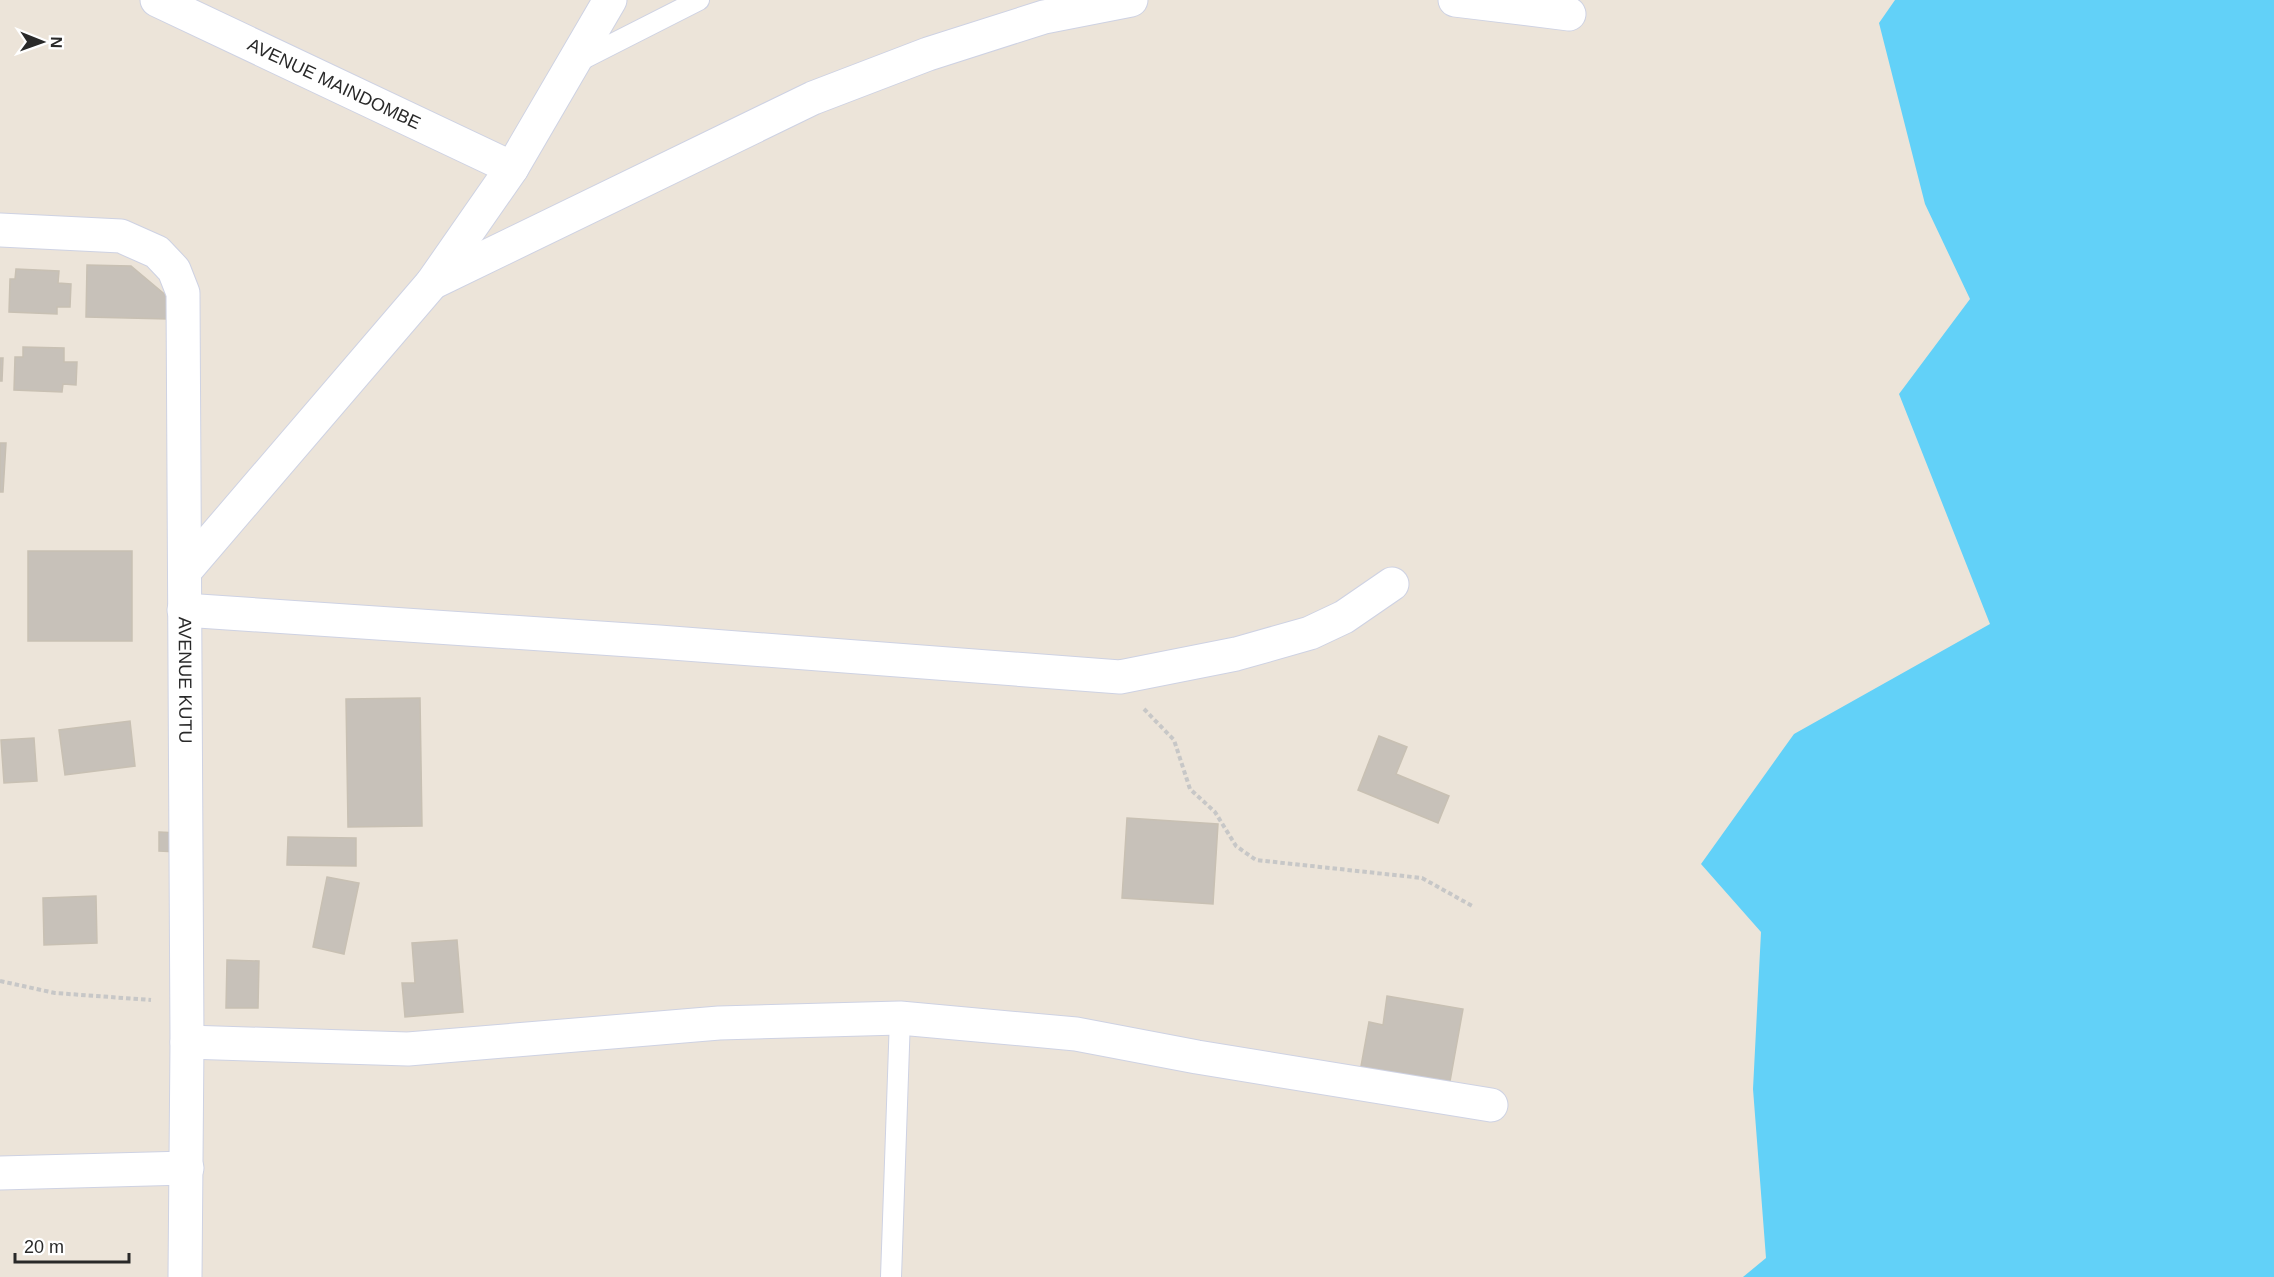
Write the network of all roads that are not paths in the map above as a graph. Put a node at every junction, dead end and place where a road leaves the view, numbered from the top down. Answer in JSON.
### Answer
{"nodes":[{"id":1,"x":159,"y":0,"type":"edge"},
{"id":2,"x":610,"y":0,"type":"edge"},
{"id":3,"x":699,"y":0,"type":"edge"},
{"id":4,"x":1131,"y":0,"type":"edge"},
{"id":5,"x":1455,"y":0,"type":"edge"},
{"id":6,"x":1569,"y":14,"type":"dead end"},
{"id":7,"x":574,"y":63,"type":"junction"},
{"id":8,"x":512,"y":168,"type":"junction"},
{"id":9,"x":0,"y":230,"type":"edge"},
{"id":10,"x":432,"y":284,"type":"junction"},
{"id":11,"x":185,"y":571,"type":"junction"},
{"id":12,"x":1392,"y":584,"type":"dead end"},
{"id":13,"x":184,"y":610,"type":"junction"},
{"id":14,"x":900,"y":1018,"type":"junction"},
{"id":15,"x":187,"y":1042,"type":"junction"},
{"id":16,"x":1491,"y":1105,"type":"dead end"},
{"id":17,"x":187,"y":1168,"type":"junction"},
{"id":18,"x":0,"y":1173,"type":"edge"},
{"id":19,"x":185,"y":1277,"type":"edge"},
{"id":20,"x":891,"y":1277,"type":"edge"}],
"edges":[{"from":1,"to":8,"type":"street","name":"AVENUE MAINDOMBE"},
{"from":2,"to":7,"type":"street"},
{"from":3,"to":7,"type":"lane"},
{"from":4,"to":10,"type":"street"},
{"from":5,"to":6,"type":"street"},
{"from":7,"to":8,"type":"street"},
{"from":8,"to":10,"type":"street"},
{"from":9,"to":11,"type":"street","name":"AVENUE KUTU"},
{"from":10,"to":11,"type":"street"},
{"from":11,"to":13,"type":"street","name":"AVENUE KUTU"},
{"from":12,"to":13,"type":"street"},
{"from":13,"to":15,"type":"street","name":"AVENUE KUTU"},
{"from":14,"to":15,"type":"street"},
{"from":14,"to":16,"type":"street"},
{"from":14,"to":20,"type":"lane"},
{"from":15,"to":17,"type":"street","name":"AVENUE KUTU"},
{"from":17,"to":18,"type":"street"},
{"from":17,"to":19,"type":"street","name":"AVENUE KUTU"}]}
